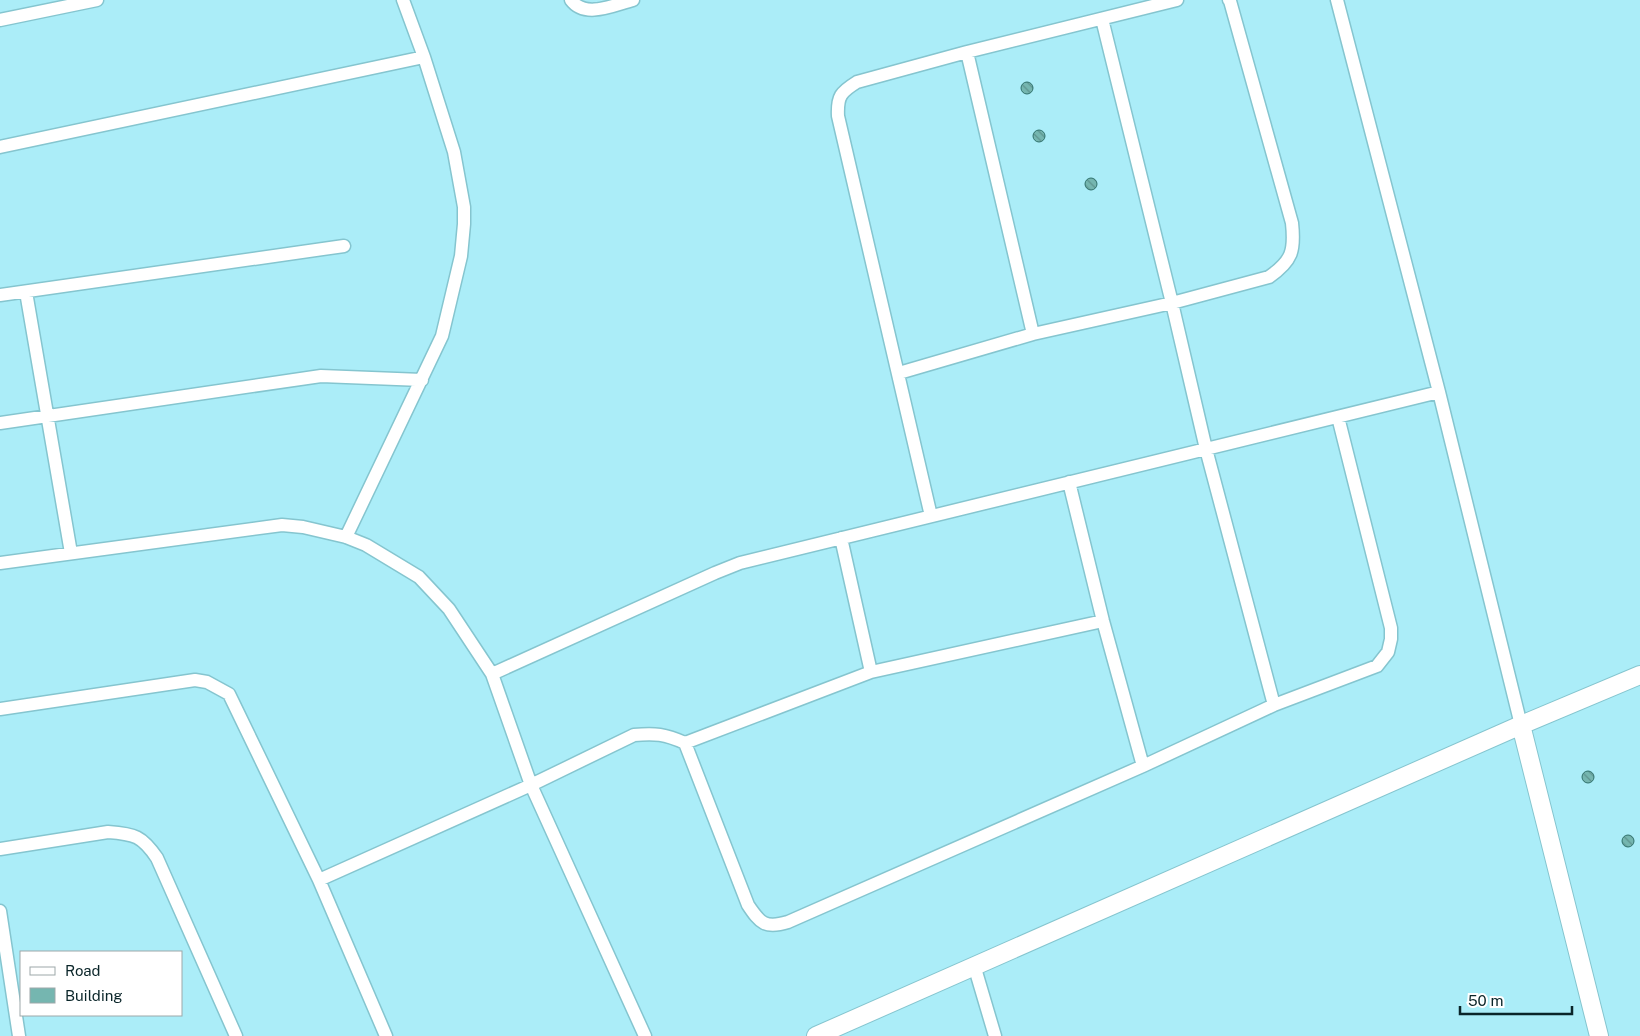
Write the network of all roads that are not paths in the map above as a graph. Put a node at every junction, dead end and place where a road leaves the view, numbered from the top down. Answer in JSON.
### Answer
{"nodes":[{"id":1,"x":97,"y":0,"type":"edge"},
{"id":2,"x":403,"y":0,"type":"edge"},
{"id":3,"x":570,"y":0,"type":"edge"},
{"id":4,"x":632,"y":0,"type":"edge"},
{"id":5,"x":1177,"y":0,"type":"edge"},
{"id":6,"x":1229,"y":0,"type":"edge"},
{"id":7,"x":1337,"y":0,"type":"edge"},
{"id":8,"x":1102,"y":19,"type":"junction"},
{"id":9,"x":0,"y":20,"type":"edge"},
{"id":10,"x":967,"y":52,"type":"junction"},
{"id":11,"x":424,"y":57,"type":"junction"},
{"id":12,"x":0,"y":147,"type":"edge"},
{"id":13,"x":344,"y":246,"type":"dead end"},
{"id":14,"x":26,"y":292,"type":"junction"},
{"id":15,"x":0,"y":295,"type":"edge"},
{"id":16,"x":1172,"y":303,"type":"junction"},
{"id":17,"x":1033,"y":334,"type":"junction"},
{"id":18,"x":898,"y":373,"type":"junction"},
{"id":19,"x":422,"y":380,"type":"junction"},
{"id":20,"x":1439,"y":392,"type":"junction"},
{"id":21,"x":47,"y":415,"type":"junction"},
{"id":22,"x":1338,"y":417,"type":"junction"},
{"id":23,"x":0,"y":423,"type":"edge"},
{"id":24,"x":1206,"y":449,"type":"junction"},
{"id":25,"x":1069,"y":482,"type":"junction"},
{"id":26,"x":931,"y":516,"type":"junction"},
{"id":27,"x":346,"y":537,"type":"junction"},
{"id":28,"x":841,"y":538,"type":"junction"},
{"id":29,"x":71,"y":553,"type":"junction"},
{"id":30,"x":0,"y":563,"type":"edge"},
{"id":31,"x":1103,"y":621,"type":"junction"},
{"id":32,"x":871,"y":672,"type":"junction"},
{"id":33,"x":492,"y":674,"type":"junction"},
{"id":34,"x":1640,"y":675,"type":"edge"},
{"id":35,"x":1274,"y":705,"type":"junction"},
{"id":36,"x":0,"y":709,"type":"edge"},
{"id":37,"x":1521,"y":725,"type":"junction"},
{"id":38,"x":685,"y":743,"type":"junction"},
{"id":39,"x":1143,"y":766,"type":"junction"},
{"id":40,"x":532,"y":785,"type":"junction"},
{"id":41,"x":0,"y":849,"type":"edge"},
{"id":42,"x":319,"y":880,"type":"junction"},
{"id":43,"x":0,"y":911,"type":"edge"},
{"id":44,"x":974,"y":966,"type":"junction"},
{"id":45,"x":19,"y":1036,"type":"edge"},
{"id":46,"x":236,"y":1036,"type":"edge"},
{"id":47,"x":386,"y":1036,"type":"edge"},
{"id":48,"x":645,"y":1036,"type":"edge"},
{"id":49,"x":816,"y":1036,"type":"edge"},
{"id":50,"x":996,"y":1036,"type":"edge"},
{"id":51,"x":1599,"y":1036,"type":"edge"}],
"edges":[{"from":1,"to":9,"type":"street"},
{"from":2,"to":11,"type":"street"},
{"from":3,"to":4,"type":"street"},
{"from":5,"to":8,"type":"street"},
{"from":6,"to":16,"type":"street"},
{"from":7,"to":20,"type":"street"},
{"from":8,"to":10,"type":"street"},
{"from":8,"to":16,"type":"street"},
{"from":10,"to":17,"type":"street"},
{"from":10,"to":18,"type":"street"},
{"from":11,"to":12,"type":"street"},
{"from":11,"to":19,"type":"street"},
{"from":13,"to":14,"type":"street"},
{"from":14,"to":15,"type":"street"},
{"from":14,"to":21,"type":"street"},
{"from":16,"to":17,"type":"street"},
{"from":16,"to":24,"type":"street"},
{"from":17,"to":18,"type":"street"},
{"from":18,"to":26,"type":"street"},
{"from":19,"to":21,"type":"street"},
{"from":19,"to":27,"type":"street"},
{"from":20,"to":22,"type":"street"},
{"from":20,"to":37,"type":"street"},
{"from":21,"to":23,"type":"street"},
{"from":21,"to":29,"type":"street"},
{"from":22,"to":24,"type":"street"},
{"from":22,"to":35,"type":"street"},
{"from":24,"to":25,"type":"street"},
{"from":24,"to":35,"type":"street"},
{"from":25,"to":26,"type":"street"},
{"from":25,"to":31,"type":"street"},
{"from":26,"to":28,"type":"street"},
{"from":27,"to":29,"type":"street"},
{"from":27,"to":33,"type":"street"},
{"from":28,"to":32,"type":"street"},
{"from":28,"to":33,"type":"street"},
{"from":29,"to":30,"type":"street"},
{"from":31,"to":32,"type":"street"},
{"from":31,"to":39,"type":"street"},
{"from":32,"to":38,"type":"street"},
{"from":33,"to":40,"type":"street"},
{"from":34,"to":37,"type":"street"},
{"from":35,"to":39,"type":"street"},
{"from":36,"to":42,"type":"street"},
{"from":37,"to":44,"type":"street"},
{"from":37,"to":51,"type":"street"},
{"from":38,"to":39,"type":"street"},
{"from":38,"to":40,"type":"street"},
{"from":40,"to":42,"type":"street"},
{"from":40,"to":48,"type":"street"},
{"from":41,"to":46,"type":"street"},
{"from":42,"to":47,"type":"street"},
{"from":43,"to":45,"type":"street"},
{"from":44,"to":49,"type":"street"},
{"from":44,"to":50,"type":"street"}]}
